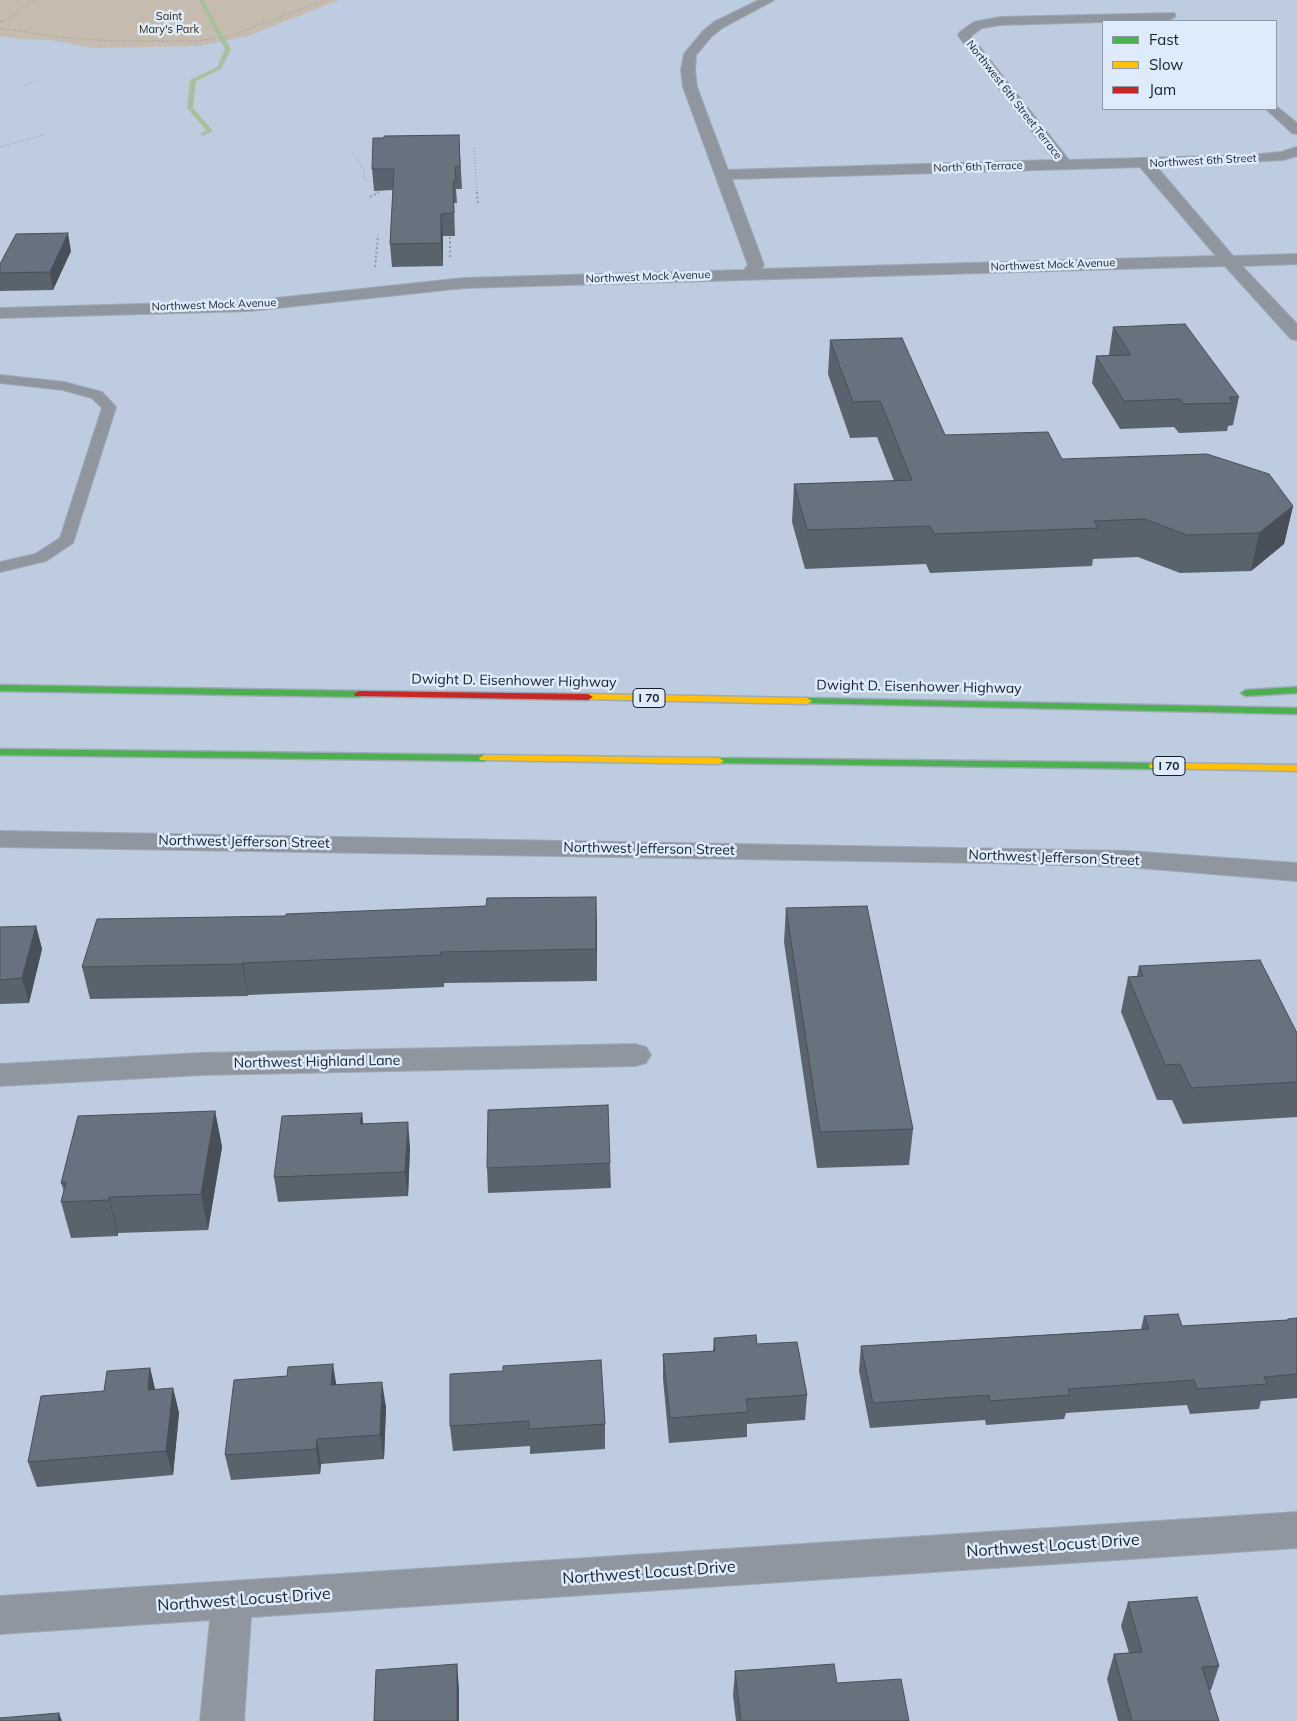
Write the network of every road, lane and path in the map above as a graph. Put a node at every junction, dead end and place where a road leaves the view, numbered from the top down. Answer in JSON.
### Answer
{"nodes":[{"id":1,"x":33,"y":0,"type":"edge"},
{"id":2,"x":320,"y":0,"type":"edge"},
{"id":3,"x":324,"y":0,"type":"edge"},
{"id":4,"x":768,"y":0,"type":"edge"},
{"id":5,"x":1158,"y":5,"type":"dead end"},
{"id":6,"x":1173,"y":19,"type":"edge"},
{"id":7,"x":0,"y":22,"type":"edge"},
{"id":8,"x":0,"y":28,"type":"edge"},
{"id":9,"x":165,"y":33,"type":"junction"},
{"id":10,"x":163,"y":42,"type":"junction"},
{"id":11,"x":35,"y":81,"type":"dead end"},
{"id":12,"x":25,"y":85,"type":"dead end"},
{"id":13,"x":1274,"y":110,"type":"edge"},
{"id":14,"x":1297,"y":130,"type":"edge"},
{"id":15,"x":46,"y":134,"type":"dead end"},
{"id":16,"x":1,"y":146,"type":"edge"},
{"id":17,"x":474,"y":148,"type":"dead end"},
{"id":18,"x":1297,"y":151,"type":"edge"},
{"id":19,"x":353,"y":153,"type":"dead end"},
{"id":20,"x":1145,"y":163,"type":"junction"},
{"id":21,"x":1065,"y":164,"type":"junction"},
{"id":22,"x":723,"y":175,"type":"junction"},
{"id":23,"x":380,"y":187,"type":"edge"},
{"id":24,"x":380,"y":191,"type":"edge"},
{"id":25,"x":370,"y":198,"type":"dead end"},
{"id":26,"x":478,"y":205,"type":"dead end"},
{"id":27,"x":1297,"y":259,"type":"edge"},
{"id":28,"x":1229,"y":261,"type":"junction"},
{"id":29,"x":750,"y":274,"type":"junction"},
{"id":30,"x":0,"y":312,"type":"edge"},
{"id":31,"x":1297,"y":335,"type":"edge"},
{"id":32,"x":0,"y":379,"type":"edge"},
{"id":33,"x":0,"y":567,"type":"edge"},
{"id":34,"x":0,"y":688,"type":"edge"},
{"id":35,"x":1297,"y":690,"type":"edge"},
{"id":36,"x":1238,"y":693,"type":"dead end"},
{"id":37,"x":1169,"y":697,"type":"dead end"},
{"id":38,"x":1021,"y":704,"type":"junction"},
{"id":39,"x":1297,"y":711,"type":"edge"},
{"id":40,"x":0,"y":752,"type":"edge"},
{"id":41,"x":1040,"y":764,"type":"junction"},
{"id":42,"x":1297,"y":768,"type":"edge"},
{"id":43,"x":1208,"y":779,"type":"dead end"},
{"id":44,"x":0,"y":839,"type":"edge"},
{"id":45,"x":1297,"y":872,"type":"edge"},
{"id":46,"x":635,"y":1055,"type":"dead end"},
{"id":47,"x":0,"y":1075,"type":"edge"},
{"id":48,"x":1297,"y":1530,"type":"edge"},
{"id":49,"x":232,"y":1600,"type":"junction"},
{"id":50,"x":0,"y":1614,"type":"edge"},
{"id":51,"x":222,"y":1721,"type":"edge"}],
"edges":[{"from":1,"to":7,"type":"path"},
{"from":2,"to":3,"type":"path"},
{"from":3,"to":10,"type":"path"},
{"from":4,"to":22,"type":"street"},
{"from":5,"to":6,"type":"street"},
{"from":6,"to":21,"type":"street","name":"Northwest 6th Street Terrace"},
{"from":8,"to":10,"type":"path"},
{"from":9,"to":9,"type":"path"},
{"from":9,"to":10,"type":"path"},
{"from":11,"to":12,"type":"path"},
{"from":13,"to":14,"type":"street"},
{"from":15,"to":16,"type":"path"},
{"from":17,"to":26,"type":"path"},
{"from":18,"to":20,"type":"street","name":"Northwest 6th Street"},
{"from":19,"to":23,"type":"path"},
{"from":20,"to":21,"type":"street","name":"North 6th Terrace"},
{"from":20,"to":28,"type":"street","name":"Northwest 6th Street"},
{"from":21,"to":22,"type":"street","name":"North 6th Terrace"},
{"from":22,"to":29,"type":"street"},
{"from":24,"to":25,"type":"path"},
{"from":27,"to":28,"type":"street","name":"Northwest Mock Avenue"},
{"from":28,"to":29,"type":"street","name":"Northwest Mock Avenue"},
{"from":28,"to":31,"type":"street"},
{"from":29,"to":30,"type":"street","name":"Northwest Mock Avenue"},
{"from":32,"to":33,"type":"lane"},
{"from":34,"to":38,"type":"highway","name":"Dwight D. Eisenhower Highway","number":"I 70"},
{"from":35,"to":36,"type":"highway"},
{"from":37,"to":38,"type":"highway"},
{"from":38,"to":39,"type":"highway","name":"Dwight D. Eisenhower Highway","number":"I 70"},
{"from":40,"to":41,"type":"highway","number":"I 70"},
{"from":41,"to":42,"type":"highway","number":"I 70"},
{"from":41,"to":43,"type":"highway"},
{"from":44,"to":45,"type":"street","name":"Northwest Jefferson Street"},
{"from":46,"to":47,"type":"street","name":"Northwest Highland Lane"},
{"from":48,"to":49,"type":"street","name":"Northwest Locust Drive"},
{"from":49,"to":50,"type":"street","name":"Northwest Locust Drive"},
{"from":49,"to":51,"type":"street"}]}
